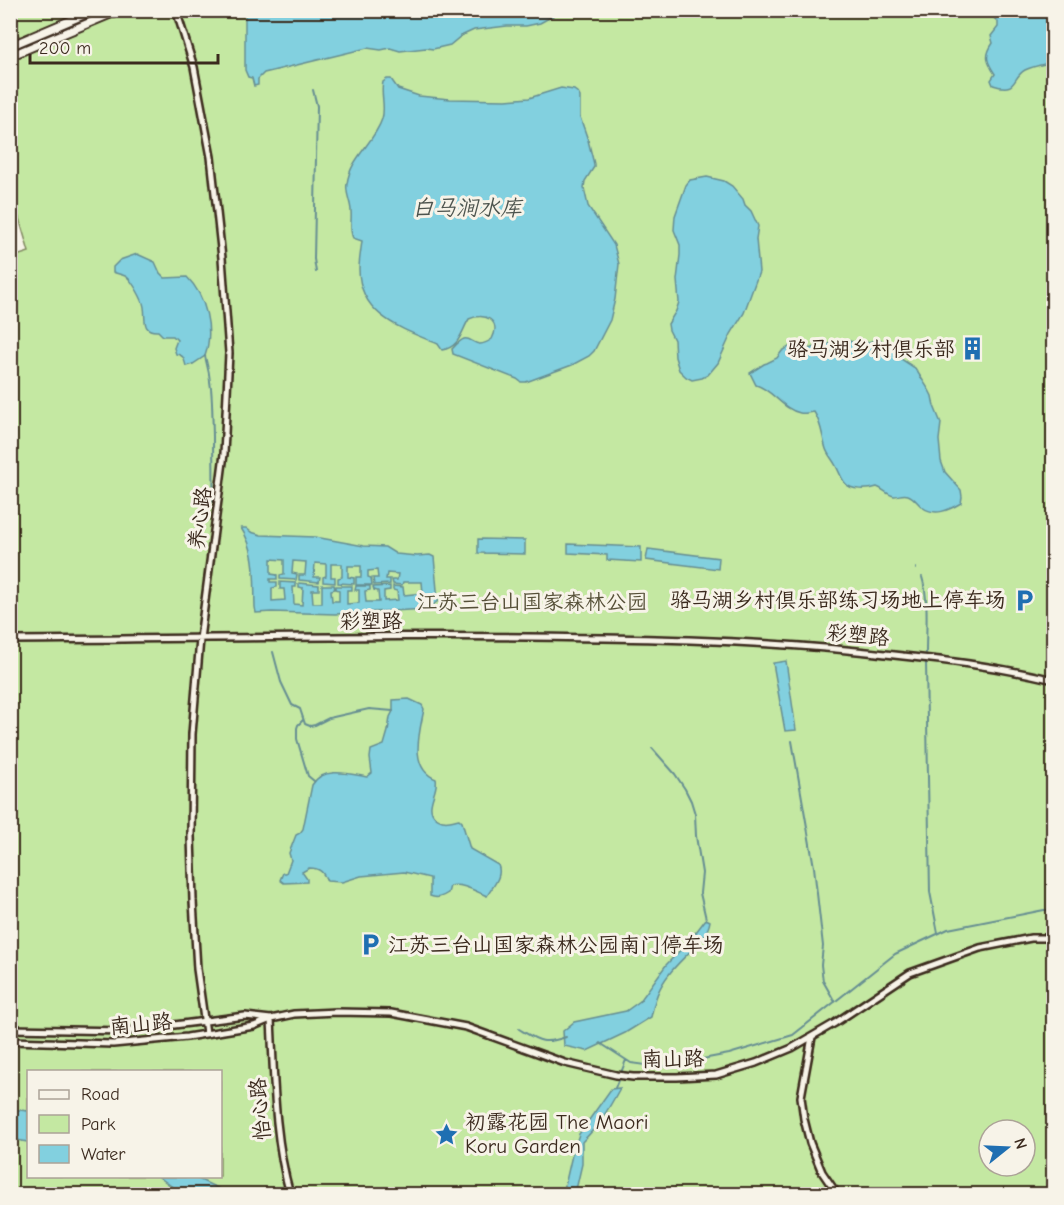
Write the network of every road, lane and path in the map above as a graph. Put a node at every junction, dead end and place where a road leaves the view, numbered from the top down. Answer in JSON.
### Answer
{"nodes":[{"id":1,"x":95,"y":10,"type":"edge"},
{"id":2,"x":120,"y":10,"type":"edge"},
{"id":3,"x":176,"y":10,"type":"edge"},
{"id":4,"x":10,"y":46,"type":"edge"},
{"id":5,"x":10,"y":56,"type":"edge"},
{"id":6,"x":201,"y":639,"type":"junction"},
{"id":7,"x":10,"y":640,"type":"edge"},
{"id":8,"x":1053,"y":680,"type":"edge"},
{"id":9,"x":1053,"y":938,"type":"edge"},
{"id":10,"x":271,"y":1019,"type":"junction"},
{"id":11,"x":204,"y":1022,"type":"junction"},
{"id":12,"x":10,"y":1029,"type":"edge"},
{"id":13,"x":206,"y":1033,"type":"junction"},
{"id":14,"x":812,"y":1037,"type":"junction"},
{"id":15,"x":10,"y":1041,"type":"edge"},
{"id":16,"x":289,"y":1194,"type":"edge"},
{"id":17,"x":837,"y":1194,"type":"edge"}],
"edges":[{"from":1,"to":4,"type":"main road"},
{"from":2,"to":5,"type":"main road"},
{"from":3,"to":6,"type":"street","name":"养心路"},
{"from":6,"to":7,"type":"street","name":"彩塑路"},
{"from":6,"to":8,"type":"street","name":"彩塑路"},
{"from":6,"to":11,"type":"street","name":"养心路"},
{"from":9,"to":14,"type":"street","name":"南山路"},
{"from":10,"to":11,"type":"street","name":"南山路"},
{"from":10,"to":13,"type":"street","name":"南山路"},
{"from":10,"to":14,"type":"street","name":"南山路"},
{"from":10,"to":16,"type":"street","name":"怡心路"},
{"from":11,"to":12,"type":"street","name":"南山路"},
{"from":11,"to":13,"type":"street","name":"养心路"},
{"from":13,"to":15,"type":"street","name":"南山路"},
{"from":14,"to":17,"type":"street"}]}
